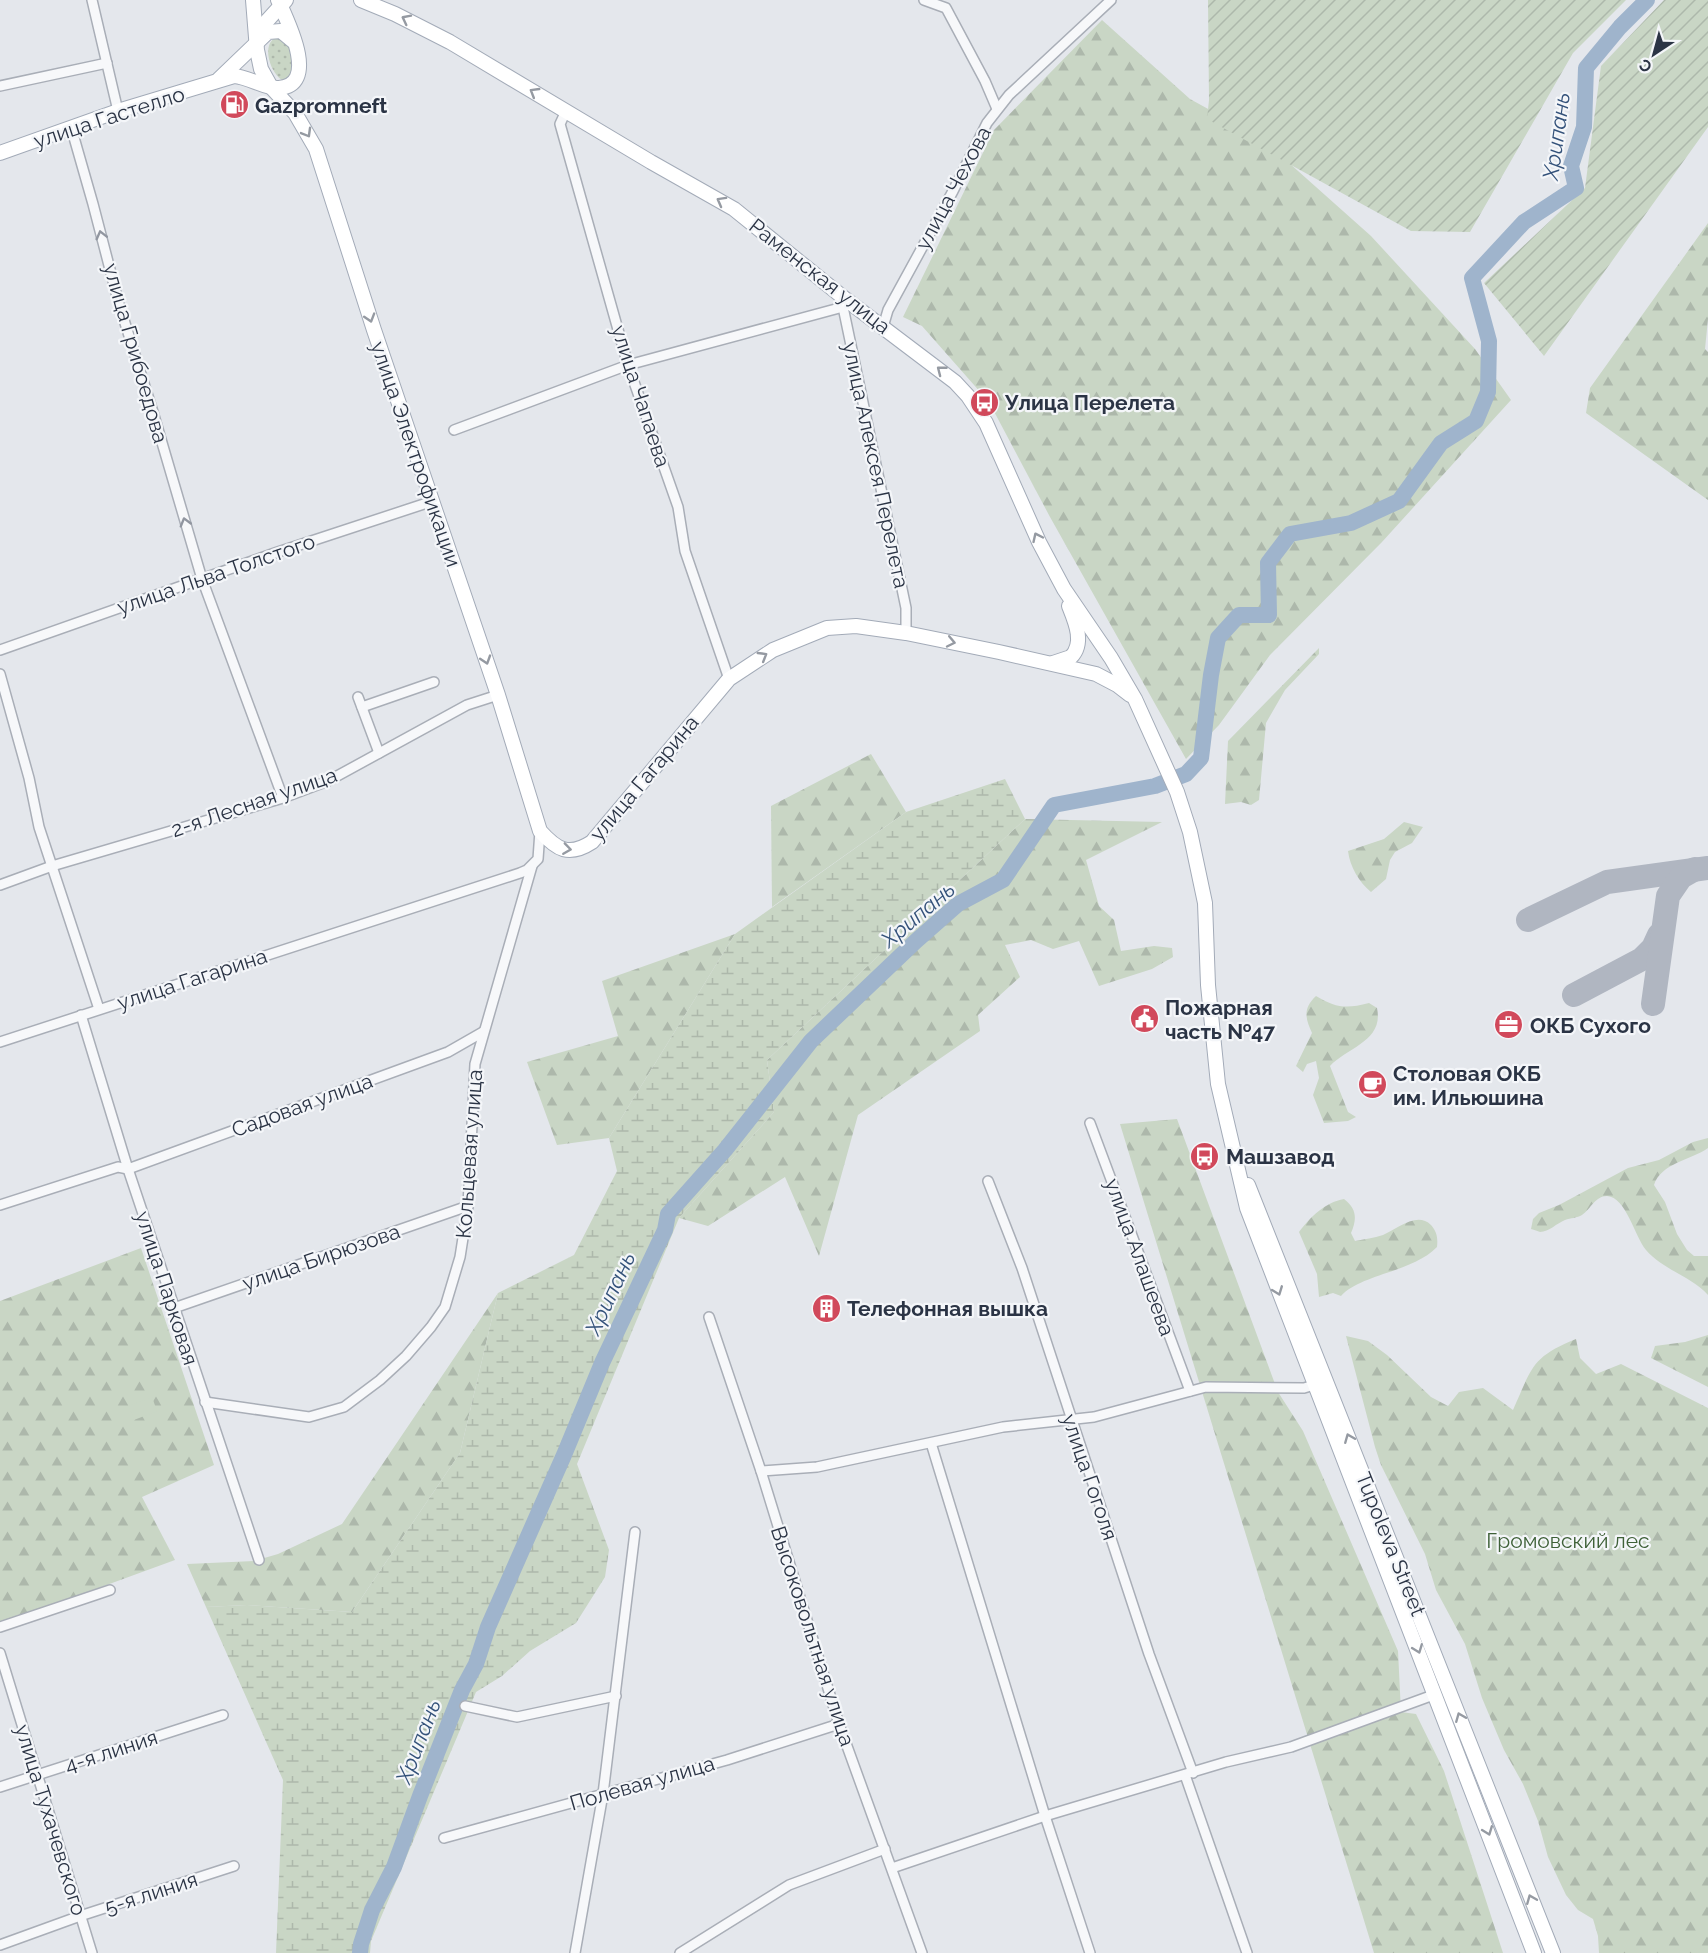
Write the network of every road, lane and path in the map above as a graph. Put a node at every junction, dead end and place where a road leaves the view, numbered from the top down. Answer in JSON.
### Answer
{"nodes":[{"id":1,"x":92,"y":0,"type":"edge"},
{"id":2,"x":253,"y":0,"type":"edge"},
{"id":3,"x":361,"y":0,"type":"edge"},
{"id":4,"x":924,"y":0,"type":"edge"},
{"id":5,"x":1111,"y":0,"type":"edge"},
{"id":6,"x":281,"y":2,"type":"edge"},
{"id":7,"x":256,"y":42,"type":"junction"},
{"id":8,"x":294,"y":42,"type":"junction"},
{"id":9,"x":106,"y":63,"type":"junction"},
{"id":10,"x":217,"y":81,"type":"junction"},
{"id":11,"x":0,"y":86,"type":"edge"},
{"id":12,"x":271,"y":87,"type":"junction"},
{"id":13,"x":998,"y":109,"type":"junction"},
{"id":14,"x":118,"y":111,"type":"junction"},
{"id":15,"x":566,"y":111,"type":"junction"},
{"id":16,"x":71,"y":127,"type":"junction"},
{"id":17,"x":0,"y":152,"type":"edge"},
{"id":18,"x":844,"y":302,"type":"junction"},
{"id":19,"x":883,"y":327,"type":"junction"},
{"id":20,"x":628,"y":365,"type":"junction"},
{"id":21,"x":454,"y":430,"type":"dead end"},
{"id":22,"x":433,"y":501,"type":"junction"},
{"id":23,"x":202,"y":579,"type":"junction"},
{"id":24,"x":1064,"y":589,"type":"junction"},
{"id":25,"x":906,"y":633,"type":"junction"},
{"id":26,"x":0,"y":650,"type":"edge"},
{"id":27,"x":1111,"y":658,"type":"junction"},
{"id":28,"x":1051,"y":664,"type":"junction"},
{"id":29,"x":0,"y":674,"type":"edge"},
{"id":30,"x":1096,"y":674,"type":"junction"},
{"id":31,"x":729,"y":679,"type":"junction"},
{"id":32,"x":434,"y":682,"type":"dead end"},
{"id":33,"x":498,"y":695,"type":"junction"},
{"id":34,"x":358,"y":697,"type":"dead end"},
{"id":35,"x":1135,"y":699,"type":"junction"},
{"id":36,"x":362,"y":707,"type":"junction"},
{"id":37,"x":1150,"y":733,"type":"joint"},
{"id":38,"x":380,"y":753,"type":"junction"},
{"id":39,"x":283,"y":798,"type":"junction"},
{"id":40,"x":540,"y":831,"type":"junction"},
{"id":41,"x":52,"y":866,"type":"junction"},
{"id":42,"x":532,"y":866,"type":"junction"},
{"id":43,"x":0,"y":885,"type":"edge"},
{"id":44,"x":99,"y":1009,"type":"junction"},
{"id":45,"x":81,"y":1015,"type":"junction"},
{"id":46,"x":483,"y":1032,"type":"junction"},
{"id":47,"x":0,"y":1042,"type":"edge"},
{"id":48,"x":1090,"y":1124,"type":"dead end"},
{"id":49,"x":1228,"y":1135,"type":"junction"},
{"id":50,"x":123,"y":1168,"type":"junction"},
{"id":51,"x":987,"y":1181,"type":"dead end"},
{"id":52,"x":0,"y":1205,"type":"edge"},
{"id":53,"x":468,"y":1206,"type":"junction"},
{"id":54,"x":174,"y":1308,"type":"junction"},
{"id":55,"x":709,"y":1317,"type":"dead end"},
{"id":56,"x":1314,"y":1385,"type":"junction"},
{"id":57,"x":1190,"y":1391,"type":"junction"},
{"id":58,"x":205,"y":1402,"type":"junction"},
{"id":59,"x":1072,"y":1421,"type":"junction"},
{"id":60,"x":931,"y":1443,"type":"junction"},
{"id":61,"x":761,"y":1472,"type":"junction"},
{"id":62,"x":635,"y":1532,"type":"dead end"},
{"id":63,"x":259,"y":1560,"type":"dead end"},
{"id":64,"x":110,"y":1590,"type":"dead end"},
{"id":65,"x":0,"y":1627,"type":"edge"},
{"id":66,"x":0,"y":1653,"type":"edge"},
{"id":67,"x":1436,"y":1694,"type":"junction"},
{"id":68,"x":615,"y":1696,"type":"junction"},
{"id":69,"x":465,"y":1706,"type":"dead end"},
{"id":70,"x":223,"y":1715,"type":"dead end"},
{"id":71,"x":839,"y":1724,"type":"junction"},
{"id":72,"x":39,"y":1774,"type":"junction"},
{"id":73,"x":1189,"y":1774,"type":"junction"},
{"id":74,"x":0,"y":1787,"type":"edge"},
{"id":75,"x":603,"y":1794,"type":"junction"},
{"id":76,"x":1044,"y":1816,"type":"junction"},
{"id":77,"x":444,"y":1838,"type":"dead end"},
{"id":78,"x":885,"y":1849,"type":"junction"},
{"id":79,"x":234,"y":1866,"type":"dead end"},
{"id":80,"x":892,"y":1868,"type":"junction"},
{"id":81,"x":80,"y":1916,"type":"junction"},
{"id":82,"x":0,"y":1945,"type":"edge"},
{"id":83,"x":92,"y":1953,"type":"edge"},
{"id":84,"x":575,"y":1953,"type":"edge"},
{"id":85,"x":680,"y":1953,"type":"edge"},
{"id":86,"x":922,"y":1953,"type":"edge"},
{"id":87,"x":1090,"y":1953,"type":"edge"},
{"id":88,"x":1247,"y":1953,"type":"edge"},
{"id":89,"x":1534,"y":1953,"type":"edge"},
{"id":90,"x":1553,"y":1953,"type":"edge"}],
"edges":[{"from":1,"to":9,"type":"street"},
{"from":2,"to":7,"type":"main road"},
{"from":15,"to":3,"type":"main road","name":"Раменская улица","one_way":true},
{"from":4,"to":13,"type":"street","name":"улица Чехова"},
{"from":5,"to":13,"type":"street"},
{"from":6,"to":7,"type":"main road"},
{"from":6,"to":8,"type":"main road"},
{"from":7,"to":8,"type":"main road"},
{"from":7,"to":10,"type":"main road","name":"улица Гастелло"},
{"from":7,"to":12,"type":"main road"},
{"from":8,"to":12,"type":"main road"},
{"from":9,"to":11,"type":"street"},
{"from":9,"to":14,"type":"street"},
{"from":10,"to":12,"type":"main road","name":"улица Гастелло"},
{"from":10,"to":14,"type":"main road","name":"улица Гастелло"},
{"from":12,"to":22,"type":"main road","name":"улица Электрофикации","one_way":true},
{"from":13,"to":19,"type":"street","name":"улица Чехова"},
{"from":14,"to":16,"type":"main road","name":"улица Гастелло"},
{"from":18,"to":15,"type":"main road","name":"Раменская улица","one_way":true},
{"from":15,"to":20,"type":"street","name":"улица Чапаева"},
{"from":16,"to":17,"type":"main road","name":"улица Гастелло"},
{"from":23,"to":16,"type":"street","name":"улица Грибоедова","one_way":true},
{"from":18,"to":19,"type":"main road","name":"Раменская улица"},
{"from":18,"to":20,"type":"street"},
{"from":18,"to":25,"type":"street","name":"улица Алексея Перелета"},
{"from":24,"to":19,"type":"main road","name":"Раменская улица","one_way":true},
{"from":20,"to":21,"type":"street"},
{"from":20,"to":31,"type":"street","name":"улица Чапаева"},
{"from":22,"to":23,"type":"street","name":"улица Льва Толстого"},
{"from":22,"to":33,"type":"main road","name":"улица Электрофикации","one_way":true},
{"from":23,"to":26,"type":"street","name":"улица Льва Толстого"},
{"from":23,"to":39,"type":"street","name":"улица Грибоедова"},
{"from":24,"to":27,"type":"main road","name":"Раменская улица"},
{"from":24,"to":28,"type":"main road"},
{"from":25,"to":28,"type":"main road","name":"улица Гагарина","one_way":true},
{"from":31,"to":25,"type":"main road","name":"улица Гагарина","one_way":true},
{"from":27,"to":30,"type":"main road"},
{"from":27,"to":35,"type":"main road","name":"Раменская улица"},
{"from":28,"to":30,"type":"main road","name":"улица Гагарина"},
{"from":29,"to":41,"type":"street"},
{"from":30,"to":35,"type":"main road","name":"улица Гагарина"},
{"from":40,"to":31,"type":"main road","name":"улица Гагарина","one_way":true},
{"from":32,"to":36,"type":"street"},
{"from":33,"to":38,"type":"street","name":"2-я Лесная улица"},
{"from":33,"to":40,"type":"main road","name":"улица Электрофикации"},
{"from":34,"to":36,"type":"street"},
{"from":35,"to":37,"type":"main road","name":"Раменская улица"},
{"from":36,"to":38,"type":"street"},
{"from":37,"to":49,"type":"main road","name":"Tupoleva Street"},
{"from":38,"to":39,"type":"street","name":"2-я Лесная улица"},
{"from":39,"to":41,"type":"street","name":"2-я Лесная улица"},
{"from":40,"to":42,"type":"street"},
{"from":41,"to":43,"type":"street","name":"2-я Лесная улица"},
{"from":41,"to":44,"type":"street"},
{"from":42,"to":44,"type":"street","name":"улица Гагарина"},
{"from":42,"to":46,"type":"street","name":"Кольцевая улица"},
{"from":44,"to":45,"type":"street","name":"улица Гагарина"},
{"from":45,"to":47,"type":"street","name":"улица Гагарина"},
{"from":45,"to":50,"type":"street","name":"улица Парковая"},
{"from":46,"to":50,"type":"street","name":"Садовая улица"},
{"from":46,"to":53,"type":"street","name":"Кольцевая улица"},
{"from":48,"to":57,"type":"street","name":"улица Алашеева"},
{"from":49,"to":56,"type":"main road","name":"Tupoleva Street","one_way":true},
{"from":90,"to":49,"type":"main road","name":"Tupoleva Street","one_way":true},
{"from":50,"to":52,"type":"street","name":"Садовая улица"},
{"from":50,"to":54,"type":"street","name":"улица Парковая"},
{"from":51,"to":59,"type":"street","name":"улица Гоголя"},
{"from":53,"to":54,"type":"street","name":"улица Бирюзова"},
{"from":53,"to":58,"type":"street","name":"Кольцевая улица"},
{"from":54,"to":58,"type":"street","name":"улица Парковая"},
{"from":55,"to":61,"type":"street","name":"Высоковольтная улица"},
{"from":56,"to":57,"type":"street"},
{"from":56,"to":67,"type":"main road","name":"Tupoleva Street","one_way":true},
{"from":57,"to":59,"type":"street"},
{"from":58,"to":63,"type":"street","name":"улица Парковая"},
{"from":59,"to":60,"type":"street"},
{"from":59,"to":73,"type":"street","name":"улица Гоголя"},
{"from":60,"to":61,"type":"street"},
{"from":60,"to":76,"type":"street"},
{"from":61,"to":71,"type":"street","name":"Высоковольтная улица"},
{"from":62,"to":68,"type":"street"},
{"from":64,"to":65,"type":"street"},
{"from":66,"to":72,"type":"street","name":"улица Тухачевского"},
{"from":67,"to":73,"type":"street"},
{"from":67,"to":89,"type":"main road","name":"Tupoleva Street","one_way":true},
{"from":68,"to":69,"type":"street"},
{"from":68,"to":75,"type":"street"},
{"from":70,"to":72,"type":"street","name":"4-я линия"},
{"from":71,"to":75,"type":"street","name":"Полевая улица"},
{"from":71,"to":78,"type":"street","name":"Высоковольтная улица"},
{"from":72,"to":74,"type":"street","name":"4-я линия"},
{"from":72,"to":81,"type":"street","name":"улица Тухачевского"},
{"from":73,"to":76,"type":"street"},
{"from":73,"to":88,"type":"street","name":"улица Гоголя"},
{"from":75,"to":77,"type":"street","name":"Полевая улица"},
{"from":75,"to":84,"type":"street"},
{"from":76,"to":80,"type":"street"},
{"from":76,"to":87,"type":"street"},
{"from":78,"to":80,"type":"street","name":"Высоковольтная улица"},
{"from":78,"to":85,"type":"street"},
{"from":79,"to":81,"type":"street","name":"5-я линия"},
{"from":80,"to":86,"type":"street","name":"Высоковольтная улица"},
{"from":81,"to":82,"type":"street","name":"5-я линия"},
{"from":81,"to":83,"type":"street","name":"улица Тухачевского"}]}
